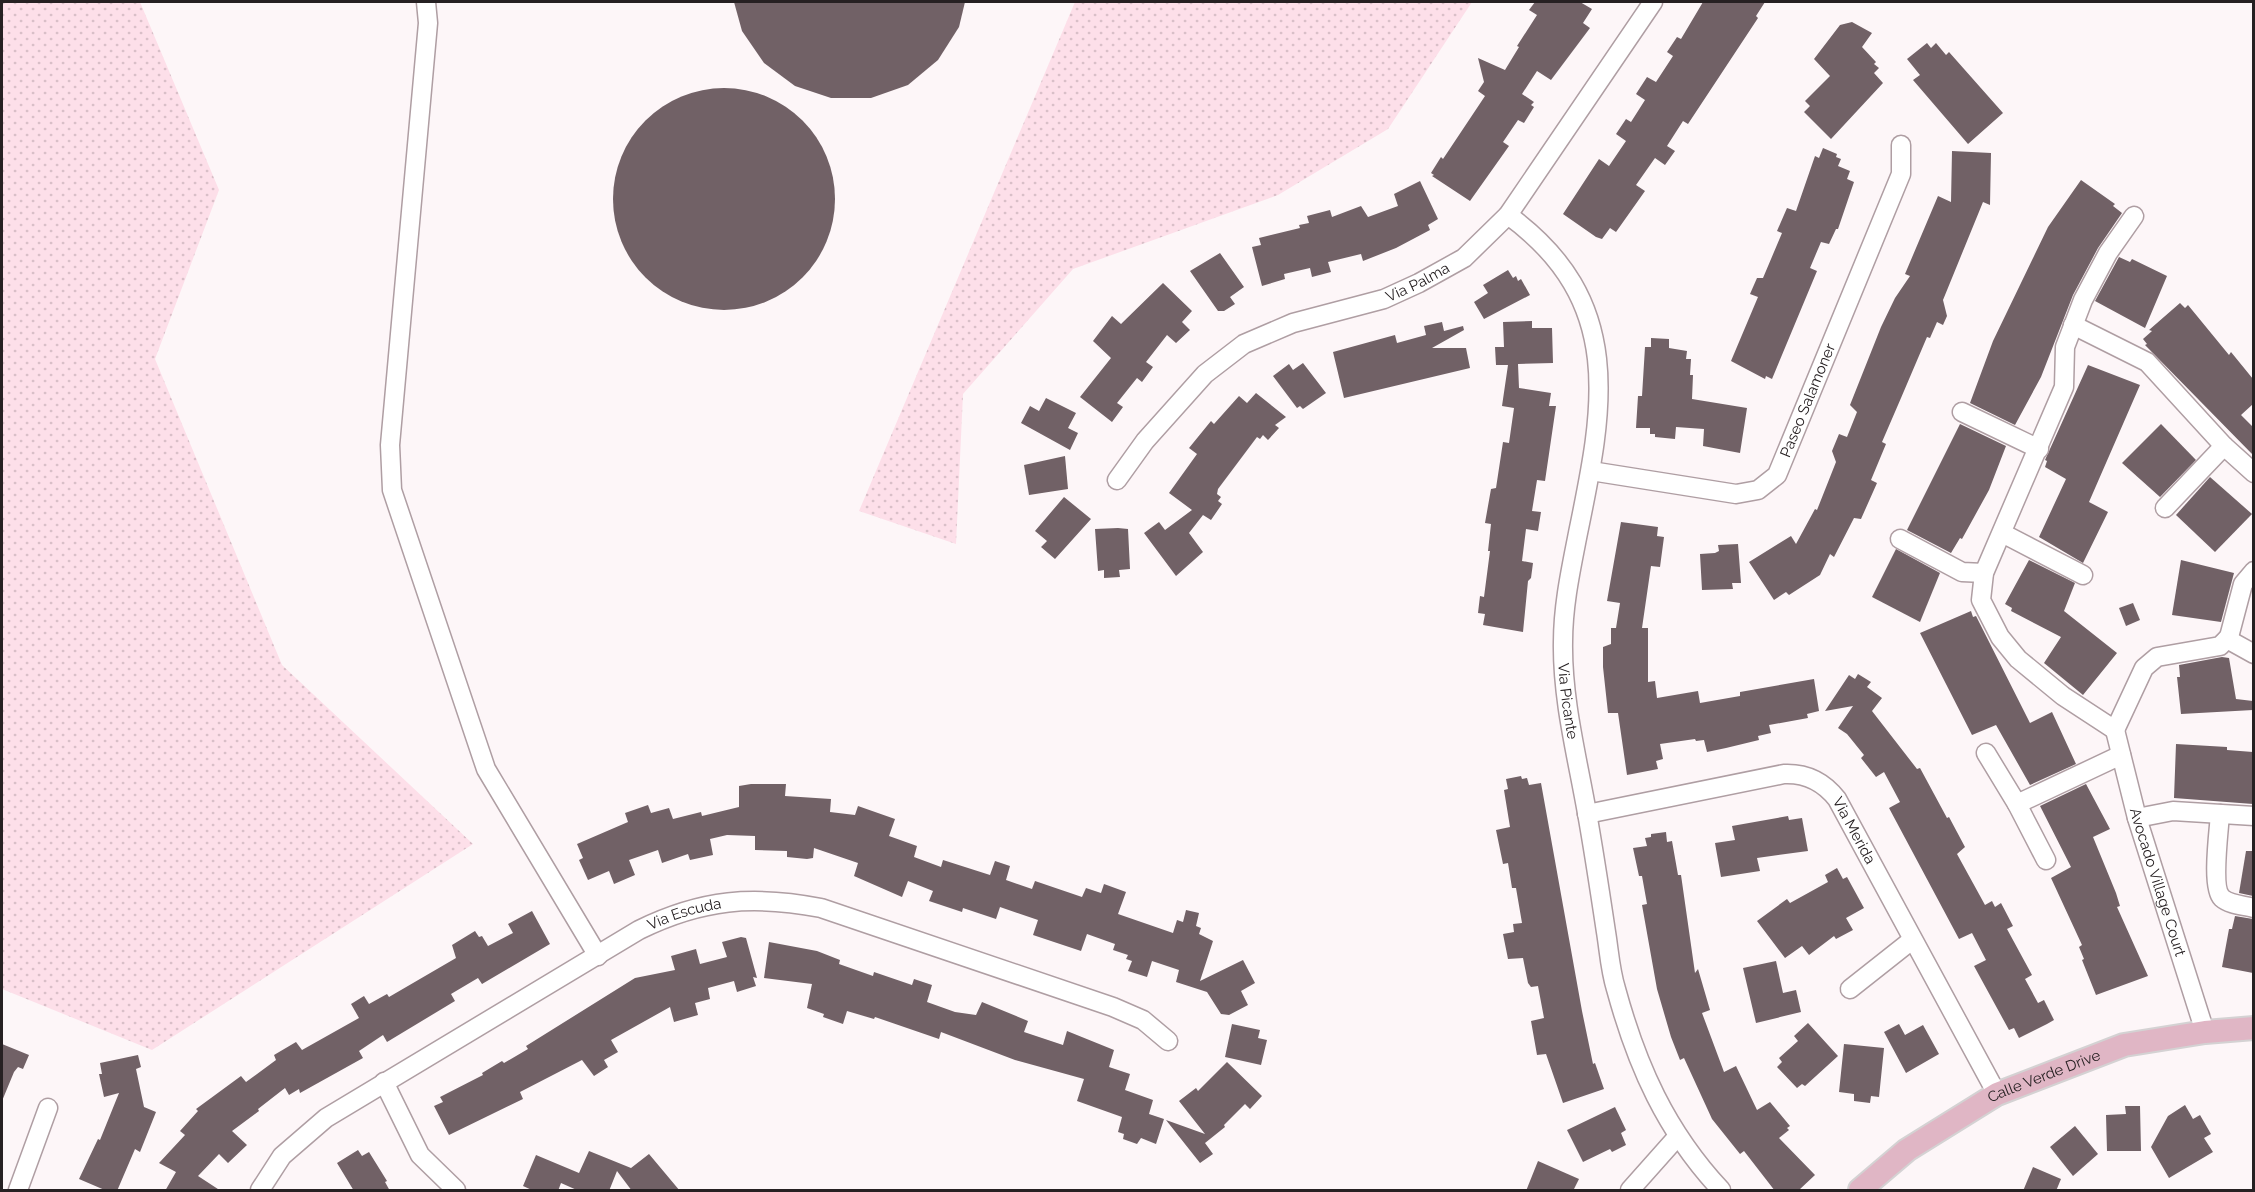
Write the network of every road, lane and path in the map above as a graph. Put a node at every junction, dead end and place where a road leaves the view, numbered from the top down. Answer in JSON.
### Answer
{"nodes":[{"id":1,"x":426,"y":2,"type":"edge"},
{"id":2,"x":1653,"y":2,"type":"edge"},
{"id":3,"x":1901,"y":145,"type":"dead end"},
{"id":4,"x":1508,"y":215,"type":"junction"},
{"id":5,"x":2134,"y":216,"type":"dead end"},
{"id":6,"x":2073,"y":325,"type":"junction"},
{"id":7,"x":1962,"y":412,"type":"dead end"},
{"id":8,"x":2224,"y":446,"type":"junction"},
{"id":9,"x":2039,"y":449,"type":"junction"},
{"id":10,"x":1591,"y":471,"type":"junction"},
{"id":11,"x":2253,"y":473,"type":"edge"},
{"id":12,"x":1118,"y":480,"type":"dead end"},
{"id":13,"x":2166,"y":508,"type":"dead end"},
{"id":14,"x":2002,"y":533,"type":"junction"},
{"id":15,"x":1900,"y":539,"type":"dead end"},
{"id":16,"x":2253,"y":571,"type":"edge"},
{"id":17,"x":1984,"y":573,"type":"junction"},
{"id":18,"x":2083,"y":575,"type":"dead end"},
{"id":19,"x":2228,"y":639,"type":"junction"},
{"id":20,"x":2253,"y":654,"type":"edge"},
{"id":21,"x":2115,"y":730,"type":"junction"},
{"id":22,"x":1986,"y":753,"type":"dead end"},
{"id":23,"x":2121,"y":755,"type":"junction"},
{"id":24,"x":2017,"y":804,"type":"junction"},
{"id":25,"x":1587,"y":814,"type":"junction"},
{"id":26,"x":2220,"y":814,"type":"junction"},
{"id":27,"x":2253,"y":816,"type":"edge"},
{"id":28,"x":2137,"y":818,"type":"junction"},
{"id":29,"x":2046,"y":860,"type":"dead end"},
{"id":30,"x":2253,"y":908,"type":"edge"},
{"id":31,"x":1912,"y":940,"type":"junction"},
{"id":32,"x":598,"y":956,"type":"junction"},
{"id":33,"x":1850,"y":989,"type":"dead end"},
{"id":34,"x":2253,"y":1028,"type":"edge"},
{"id":35,"x":2205,"y":1032,"type":"junction"},
{"id":36,"x":1168,"y":1041,"type":"dead end"},
{"id":37,"x":384,"y":1082,"type":"junction"},
{"id":38,"x":1997,"y":1094,"type":"junction"},
{"id":39,"x":48,"y":1108,"type":"dead end"},
{"id":40,"x":1678,"y":1136,"type":"junction"},
{"id":41,"x":18,"y":1191,"type":"edge"},
{"id":42,"x":260,"y":1191,"type":"edge"},
{"id":43,"x":456,"y":1191,"type":"edge"},
{"id":44,"x":1630,"y":1191,"type":"edge"},
{"id":45,"x":1721,"y":1191,"type":"edge"},
{"id":46,"x":1860,"y":1191,"type":"edge"}],
"edges":[{"from":1,"to":32,"type":"street"},
{"from":2,"to":4,"type":"street","name":"Via Palma"},
{"from":3,"to":10,"type":"street","name":"Paseo Salamoner"},
{"from":4,"to":10,"type":"street","name":"Via Picante"},
{"from":4,"to":12,"type":"street","name":"Via Palma"},
{"from":5,"to":6,"type":"street"},
{"from":6,"to":8,"type":"street"},
{"from":6,"to":9,"type":"street"},
{"from":7,"to":9,"type":"street"},
{"from":8,"to":11,"type":"street"},
{"from":8,"to":13,"type":"street"},
{"from":9,"to":14,"type":"street"},
{"from":10,"to":25,"type":"street","name":"Via Picante"},
{"from":14,"to":17,"type":"street"},
{"from":14,"to":18,"type":"street"},
{"from":15,"to":17,"type":"street"},
{"from":16,"to":19,"type":"street"},
{"from":17,"to":21,"type":"street"},
{"from":19,"to":20,"type":"street"},
{"from":19,"to":21,"type":"street"},
{"from":21,"to":23,"type":"street","name":"Avocado Village Court"},
{"from":22,"to":24,"type":"street"},
{"from":23,"to":24,"type":"street"},
{"from":23,"to":28,"type":"street","name":"Avocado Village Court"},
{"from":24,"to":29,"type":"street"},
{"from":25,"to":31,"type":"street","name":"Via Merida"},
{"from":25,"to":40,"type":"street","name":"Via Picante"},
{"from":26,"to":27,"type":"street"},
{"from":26,"to":28,"type":"street"},
{"from":26,"to":30,"type":"street"},
{"from":28,"to":35,"type":"street","name":"Avocado Village Court"},
{"from":31,"to":33,"type":"street"},
{"from":31,"to":38,"type":"street","name":"Via Merida"},
{"from":32,"to":36,"type":"street","name":"Via Escuda"},
{"from":32,"to":37,"type":"street","name":"Via Escuda"},
{"from":34,"to":35,"type":"main road","name":"Calle Verde Drive"},
{"from":35,"to":38,"type":"main road","name":"Calle Verde Drive"},
{"from":37,"to":42,"type":"street","name":"Via Escuda"},
{"from":37,"to":43,"type":"street"},
{"from":38,"to":46,"type":"main road","name":"Calle Verde Drive"},
{"from":39,"to":41,"type":"street"},
{"from":40,"to":44,"type":"street"},
{"from":40,"to":45,"type":"street","name":"Via Picante"}]}
